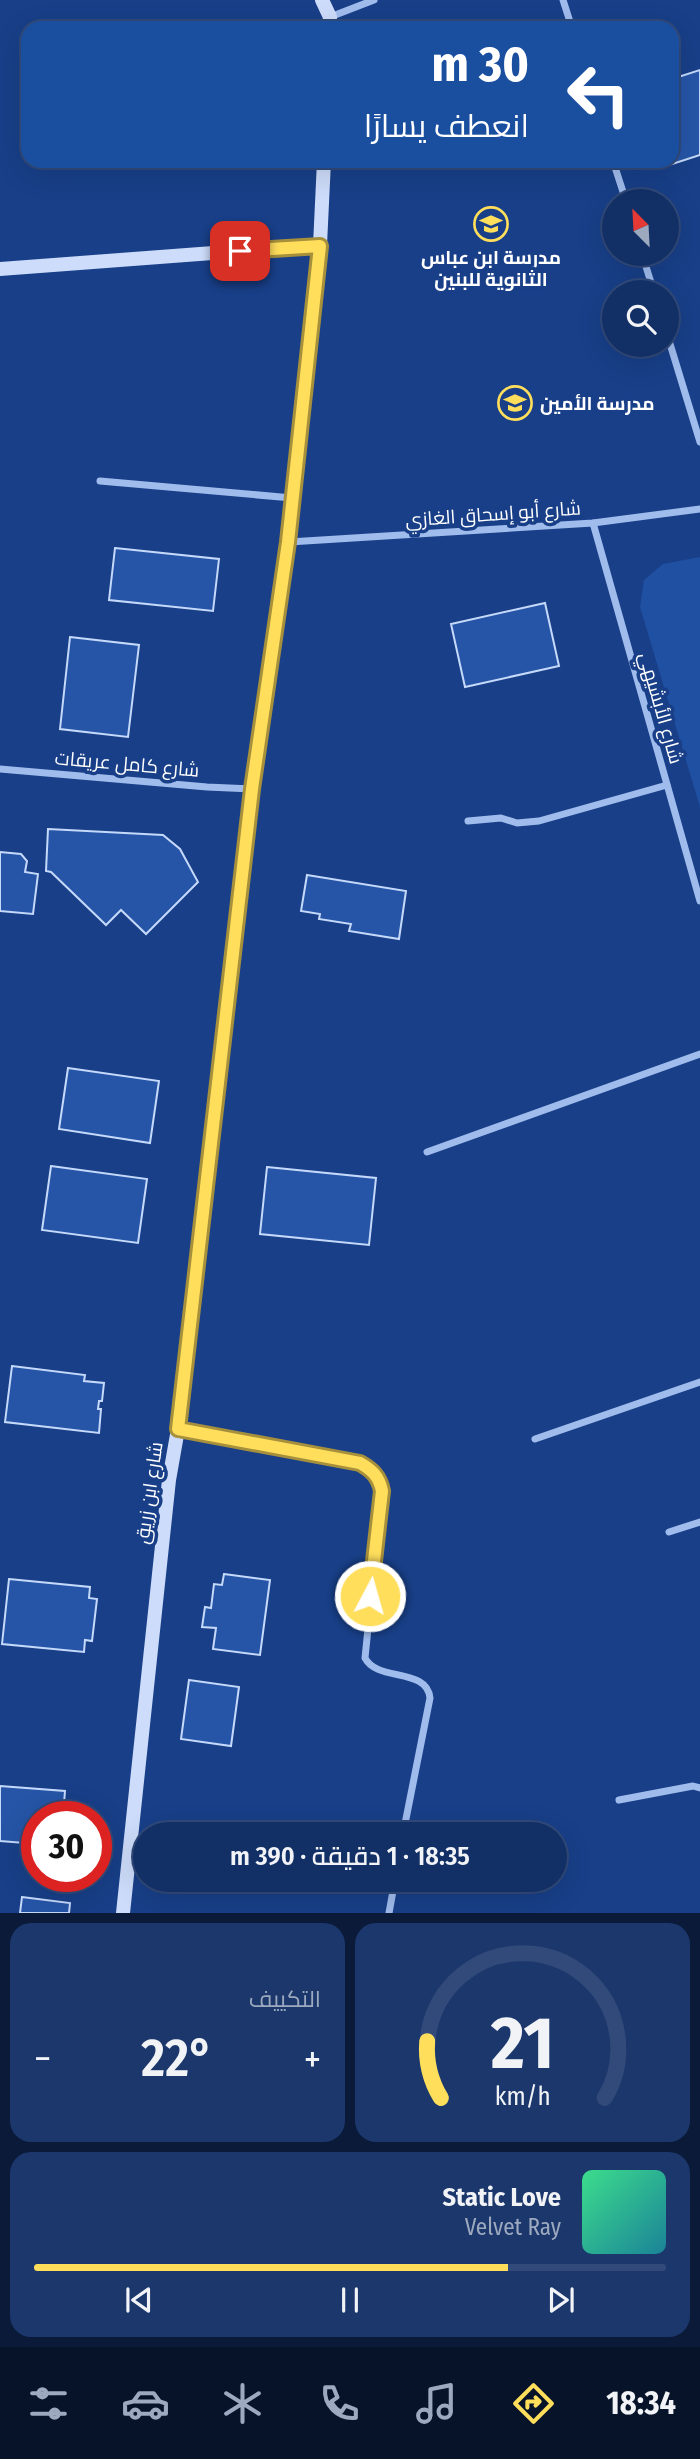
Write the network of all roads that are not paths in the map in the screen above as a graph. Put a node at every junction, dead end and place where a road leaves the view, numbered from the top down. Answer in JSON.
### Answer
{"nodes":[{"id":1,"x":321,"y":0,"type":"edge"},
{"id":2,"x":374,"y":0,"type":"edge"},
{"id":3,"x":563,"y":0,"type":"edge"},
{"id":4,"x":329,"y":21,"type":"edge"},
{"id":5,"x":334,"y":21,"type":"edge"},
{"id":6,"x":570,"y":21,"type":"edge"},
{"id":7,"x":324,"y":168,"type":"edge"},
{"id":8,"x":615,"y":168,"type":"edge"},
{"id":9,"x":622,"y":189,"type":"edge"},
{"id":10,"x":320,"y":246,"type":"junction"},
{"id":11,"x":0,"y":269,"type":"edge"},
{"id":12,"x":674,"y":357,"type":"edge"},
{"id":13,"x":700,"y":442,"type":"edge"},
{"id":14,"x":100,"y":481,"type":"dead end"},
{"id":15,"x":293,"y":498,"type":"junction"},
{"id":16,"x":700,"y":509,"type":"edge"},
{"id":17,"x":593,"y":523,"type":"junction"},
{"id":18,"x":288,"y":542,"type":"junction"},
{"id":19,"x":0,"y":769,"type":"edge"},
{"id":20,"x":667,"y":785,"type":"junction"},
{"id":21,"x":252,"y":789,"type":"junction"},
{"id":22,"x":467,"y":821,"type":"dead end"},
{"id":23,"x":700,"y":901,"type":"edge"},
{"id":24,"x":700,"y":1054,"type":"edge"},
{"id":25,"x":428,"y":1153,"type":"dead end"},
{"id":26,"x":700,"y":1382,"type":"edge"},
{"id":27,"x":178,"y":1429,"type":"junction"},
{"id":28,"x":535,"y":1439,"type":"dead end"},
{"id":29,"x":700,"y":1522,"type":"edge"},
{"id":30,"x":669,"y":1532,"type":"dead end"},
{"id":31,"x":700,"y":1788,"type":"edge"},
{"id":32,"x":619,"y":1800,"type":"dead end"},
{"id":33,"x":405,"y":1822,"type":"edge"},
{"id":34,"x":393,"y":1892,"type":"edge"},
{"id":35,"x":123,"y":1913,"type":"edge"},
{"id":36,"x":389,"y":1913,"type":"edge"}],
"edges":[{"from":1,"to":4,"type":"street"},
{"from":2,"to":5,"type":"street"},
{"from":3,"to":6,"type":"street"},
{"from":7,"to":10,"type":"street","name":"شارع ابن زريق"},
{"from":8,"to":9,"type":"street"},
{"from":10,"to":11,"type":"street"},
{"from":10,"to":15,"type":"street","name":"شارع ابن زريق"},
{"from":12,"to":13,"type":"street"},
{"from":14,"to":15,"type":"street"},
{"from":15,"to":18,"type":"street","name":"شارع ابن زريق"},
{"from":16,"to":17,"type":"street","name":"شارع أبو إسحاق الغازي"},
{"from":17,"to":18,"type":"street","name":"شارع أبو إسحاق الغازي"},
{"from":17,"to":20,"type":"street","name":"شارع الأبشيهي"},
{"from":18,"to":21,"type":"street","name":"شارع ابن زريق"},
{"from":19,"to":21,"type":"street","name":"شارع كامل عريقات"},
{"from":20,"to":22,"type":"street"},
{"from":20,"to":23,"type":"street","name":"شارع الأبشيهي"},
{"from":21,"to":27,"type":"street","name":"شارع ابن زريق"},
{"from":24,"to":25,"type":"street"},
{"from":26,"to":28,"type":"street"},
{"from":27,"to":33,"type":"street"},
{"from":27,"to":35,"type":"street","name":"شارع ابن زريق"},
{"from":29,"to":30,"type":"street"},
{"from":31,"to":32,"type":"street"},
{"from":34,"to":36,"type":"street"}]}
